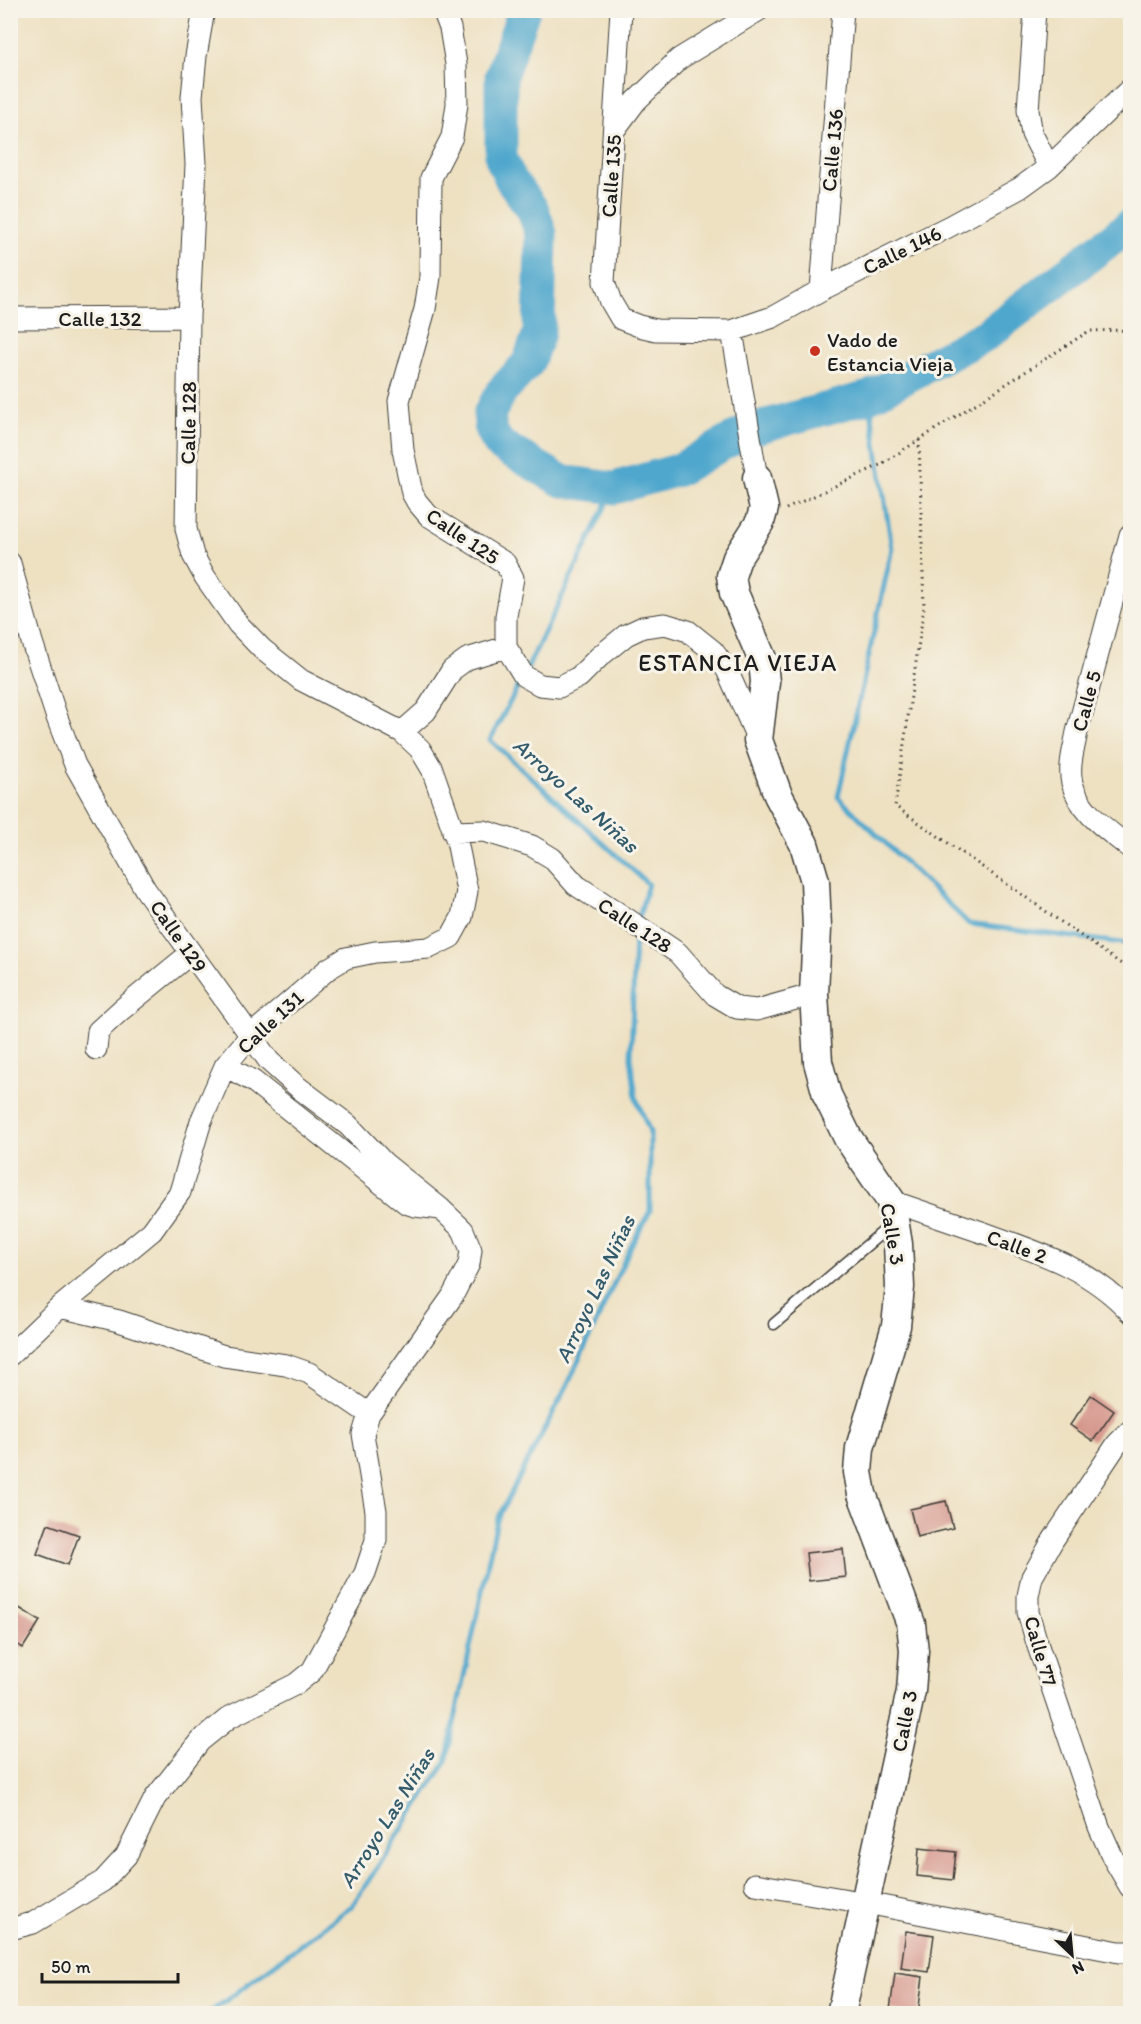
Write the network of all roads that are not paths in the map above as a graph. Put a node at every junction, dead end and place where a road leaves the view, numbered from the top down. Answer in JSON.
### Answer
{"nodes":[{"id":1,"x":204,"y":10,"type":"edge"},
{"id":2,"x":443,"y":10,"type":"edge"},
{"id":3,"x":621,"y":10,"type":"edge"},
{"id":4,"x":759,"y":10,"type":"edge"},
{"id":5,"x":843,"y":10,"type":"edge"},
{"id":6,"x":1035,"y":10,"type":"edge"},
{"id":7,"x":1131,"y":89,"type":"edge"},
{"id":8,"x":615,"y":129,"type":"junction"},
{"id":9,"x":1049,"y":167,"type":"junction"},
{"id":10,"x":821,"y":290,"type":"junction"},
{"id":11,"x":189,"y":317,"type":"junction"},
{"id":12,"x":10,"y":318,"type":"edge"},
{"id":13,"x":639,"y":326,"type":"joint"},
{"id":14,"x":732,"y":331,"type":"junction"},
{"id":15,"x":757,"y":477,"type":"joint"},
{"id":16,"x":1130,"y":540,"type":"edge"},
{"id":17,"x":10,"y":563,"type":"edge"},
{"id":18,"x":506,"y":647,"type":"junction"},
{"id":19,"x":402,"y":732,"type":"junction"},
{"id":20,"x":758,"y":740,"type":"junction"},
{"id":21,"x":453,"y":832,"type":"junction"},
{"id":22,"x":1131,"y":848,"type":"edge"},
{"id":23,"x":191,"y":953,"type":"junction"},
{"id":24,"x":814,"y":994,"type":"junction"},
{"id":25,"x":250,"y":1036,"type":"junction"},
{"id":26,"x":96,"y":1049,"type":"dead end"},
{"id":27,"x":225,"y":1066,"type":"junction"},
{"id":28,"x":441,"y":1209,"type":"junction"},
{"id":29,"x":893,"y":1212,"type":"junction"},
{"id":30,"x":60,"y":1307,"type":"junction"},
{"id":31,"x":1131,"y":1312,"type":"edge"},
{"id":32,"x":774,"y":1324,"type":"dead end"},
{"id":33,"x":10,"y":1355,"type":"edge"},
{"id":34,"x":369,"y":1414,"type":"junction"},
{"id":35,"x":1131,"y":1431,"type":"edge"},
{"id":36,"x":755,"y":1884,"type":"dead end"},
{"id":37,"x":1131,"y":1887,"type":"edge"},
{"id":38,"x":866,"y":1903,"type":"junction"},
{"id":39,"x":10,"y":1929,"type":"edge"},
{"id":40,"x":1131,"y":1952,"type":"edge"},
{"id":41,"x":841,"y":2013,"type":"edge"}],
"edges":[{"from":1,"to":11,"type":"street","name":"Calle 128"},
{"from":2,"to":18,"type":"street","name":"Calle 125"},
{"from":3,"to":8,"type":"street","name":"Calle 135"},
{"from":4,"to":8,"type":"street"},
{"from":5,"to":10,"type":"street","name":"Calle 136"},
{"from":6,"to":9,"type":"street"},
{"from":7,"to":9,"type":"street","name":"Calle 146"},
{"from":8,"to":13,"type":"street","name":"Calle 135"},
{"from":9,"to":10,"type":"street","name":"Calle 146"},
{"from":10,"to":14,"type":"street","name":"Calle 146"},
{"from":11,"to":12,"type":"street","name":"Calle 132"},
{"from":11,"to":19,"type":"street","name":"Calle 128"},
{"from":13,"to":14,"type":"street","name":"Calle 146"},
{"from":14,"to":15,"type":"street"},
{"from":15,"to":20,"type":"street","name":"Calle 3"},
{"from":16,"to":22,"type":"street","name":"Calle 5"},
{"from":17,"to":23,"type":"street","name":"Calle 129"},
{"from":18,"to":19,"type":"street"},
{"from":18,"to":20,"type":"street"},
{"from":19,"to":21,"type":"street","name":"Calle 131"},
{"from":20,"to":24,"type":"street","name":"Calle 3"},
{"from":21,"to":24,"type":"street","name":"Calle 128"},
{"from":21,"to":25,"type":"street","name":"Calle 131"},
{"from":23,"to":25,"type":"street","name":"Calle 129"},
{"from":23,"to":26,"type":"street"},
{"from":24,"to":29,"type":"street","name":"Calle 3"},
{"from":25,"to":27,"type":"street","name":"Calle 131"},
{"from":25,"to":28,"type":"street","name":"Calle 129"},
{"from":27,"to":28,"type":"street"},
{"from":27,"to":30,"type":"street","name":"Calle 131"},
{"from":28,"to":34,"type":"street","name":"Calle 129"},
{"from":29,"to":31,"type":"street","name":"Calle 2"},
{"from":29,"to":32,"type":"lane"},
{"from":29,"to":38,"type":"street","name":"Calle 3"},
{"from":30,"to":33,"type":"street","name":"Calle 131"},
{"from":30,"to":34,"type":"street"},
{"from":34,"to":39,"type":"street"},
{"from":35,"to":37,"type":"street","name":"Calle 77"},
{"from":36,"to":38,"type":"street"},
{"from":38,"to":40,"type":"street"},
{"from":38,"to":41,"type":"street","name":"Calle 3"}]}
